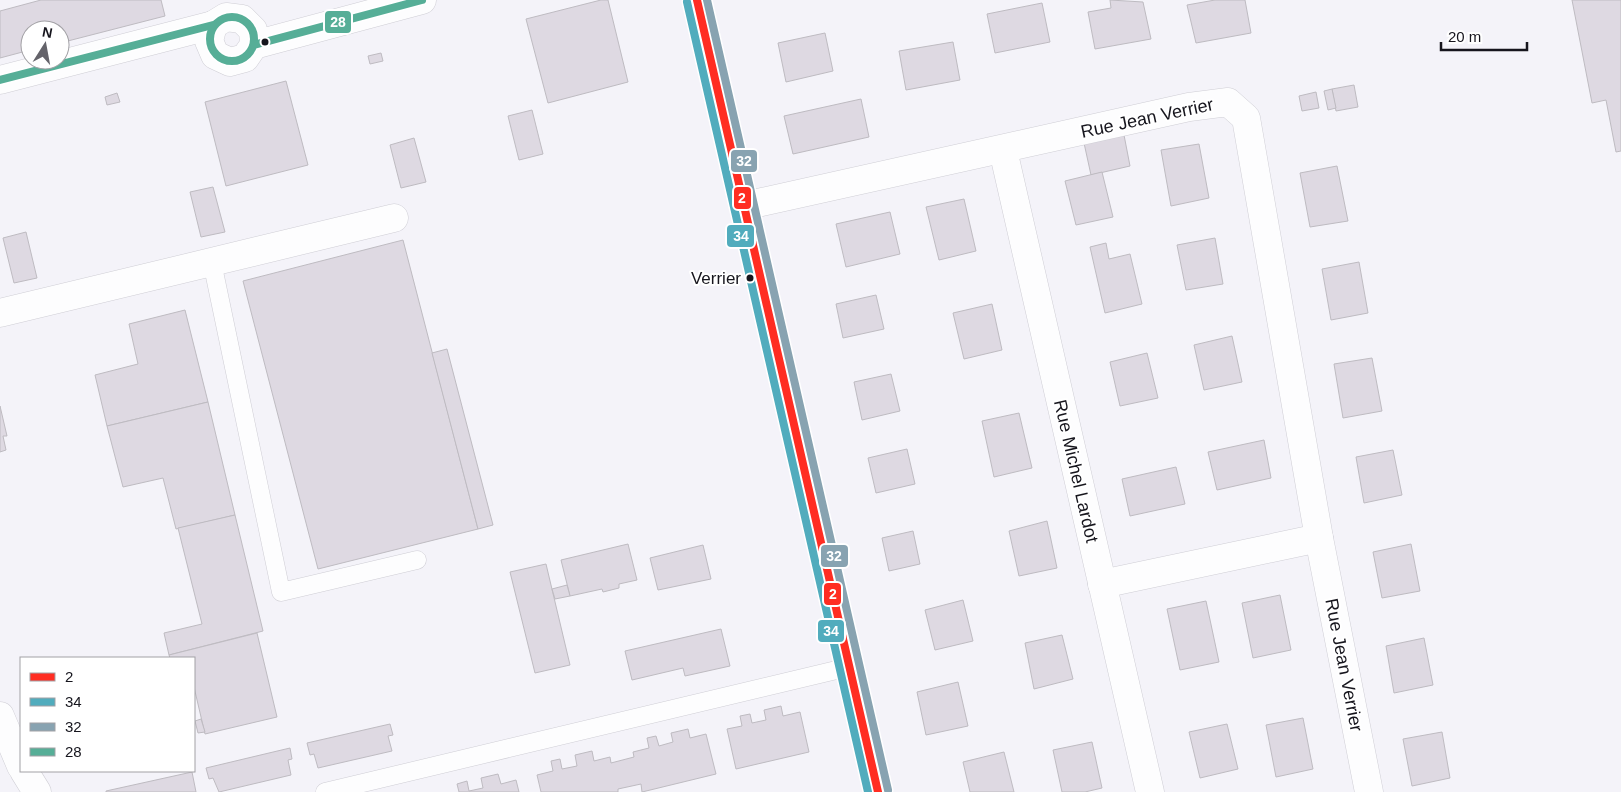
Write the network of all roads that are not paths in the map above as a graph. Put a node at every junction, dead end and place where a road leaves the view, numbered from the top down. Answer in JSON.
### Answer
{"nodes":[{"id":1,"x":422,"y":0,"type":"edge"},
{"id":2,"x":697,"y":0,"type":"edge"},
{"id":3,"x":0,"y":80,"type":"edge"},
{"id":4,"x":1003,"y":150,"type":"junction"},
{"id":5,"x":744,"y":206,"type":"junction"},
{"id":6,"x":394,"y":218,"type":"dead end"},
{"id":7,"x":212,"y":262,"type":"junction"},
{"id":8,"x":0,"y":314,"type":"edge"},
{"id":9,"x":1319,"y":538,"type":"junction"},
{"id":10,"x":417,"y":560,"type":"dead end"},
{"id":11,"x":1102,"y":584,"type":"junction"},
{"id":12,"x":849,"y":667,"type":"junction"},
{"id":13,"x":0,"y":716,"type":"edge"},
{"id":14,"x":20,"y":764,"type":"edge"},
{"id":15,"x":25,"y":772,"type":"edge"},
{"id":16,"x":37,"y":792,"type":"edge"},
{"id":17,"x":325,"y":792,"type":"edge"},
{"id":18,"x":878,"y":792,"type":"edge"},
{"id":19,"x":1150,"y":792,"type":"edge"},
{"id":20,"x":1369,"y":792,"type":"edge"}],
"edges":[{"from":1,"to":3,"type":"street"},
{"from":2,"to":5,"type":"street"},
{"from":4,"to":5,"type":"street","name":"Rue Jean Verrier"},
{"from":4,"to":9,"type":"street","name":"Rue Jean Verrier"},
{"from":4,"to":11,"type":"street","name":"Rue Michel Lardot"},
{"from":5,"to":12,"type":"street"},
{"from":6,"to":7,"type":"street"},
{"from":7,"to":8,"type":"street"},
{"from":7,"to":10,"type":"lane"},
{"from":9,"to":11,"type":"street"},
{"from":9,"to":20,"type":"street","name":"Rue Jean Verrier"},
{"from":11,"to":19,"type":"street","name":"Rue Michel Lardot"},
{"from":12,"to":17,"type":"lane"},
{"from":12,"to":18,"type":"street"},
{"from":13,"to":14,"type":"street"},
{"from":15,"to":16,"type":"street"}]}
